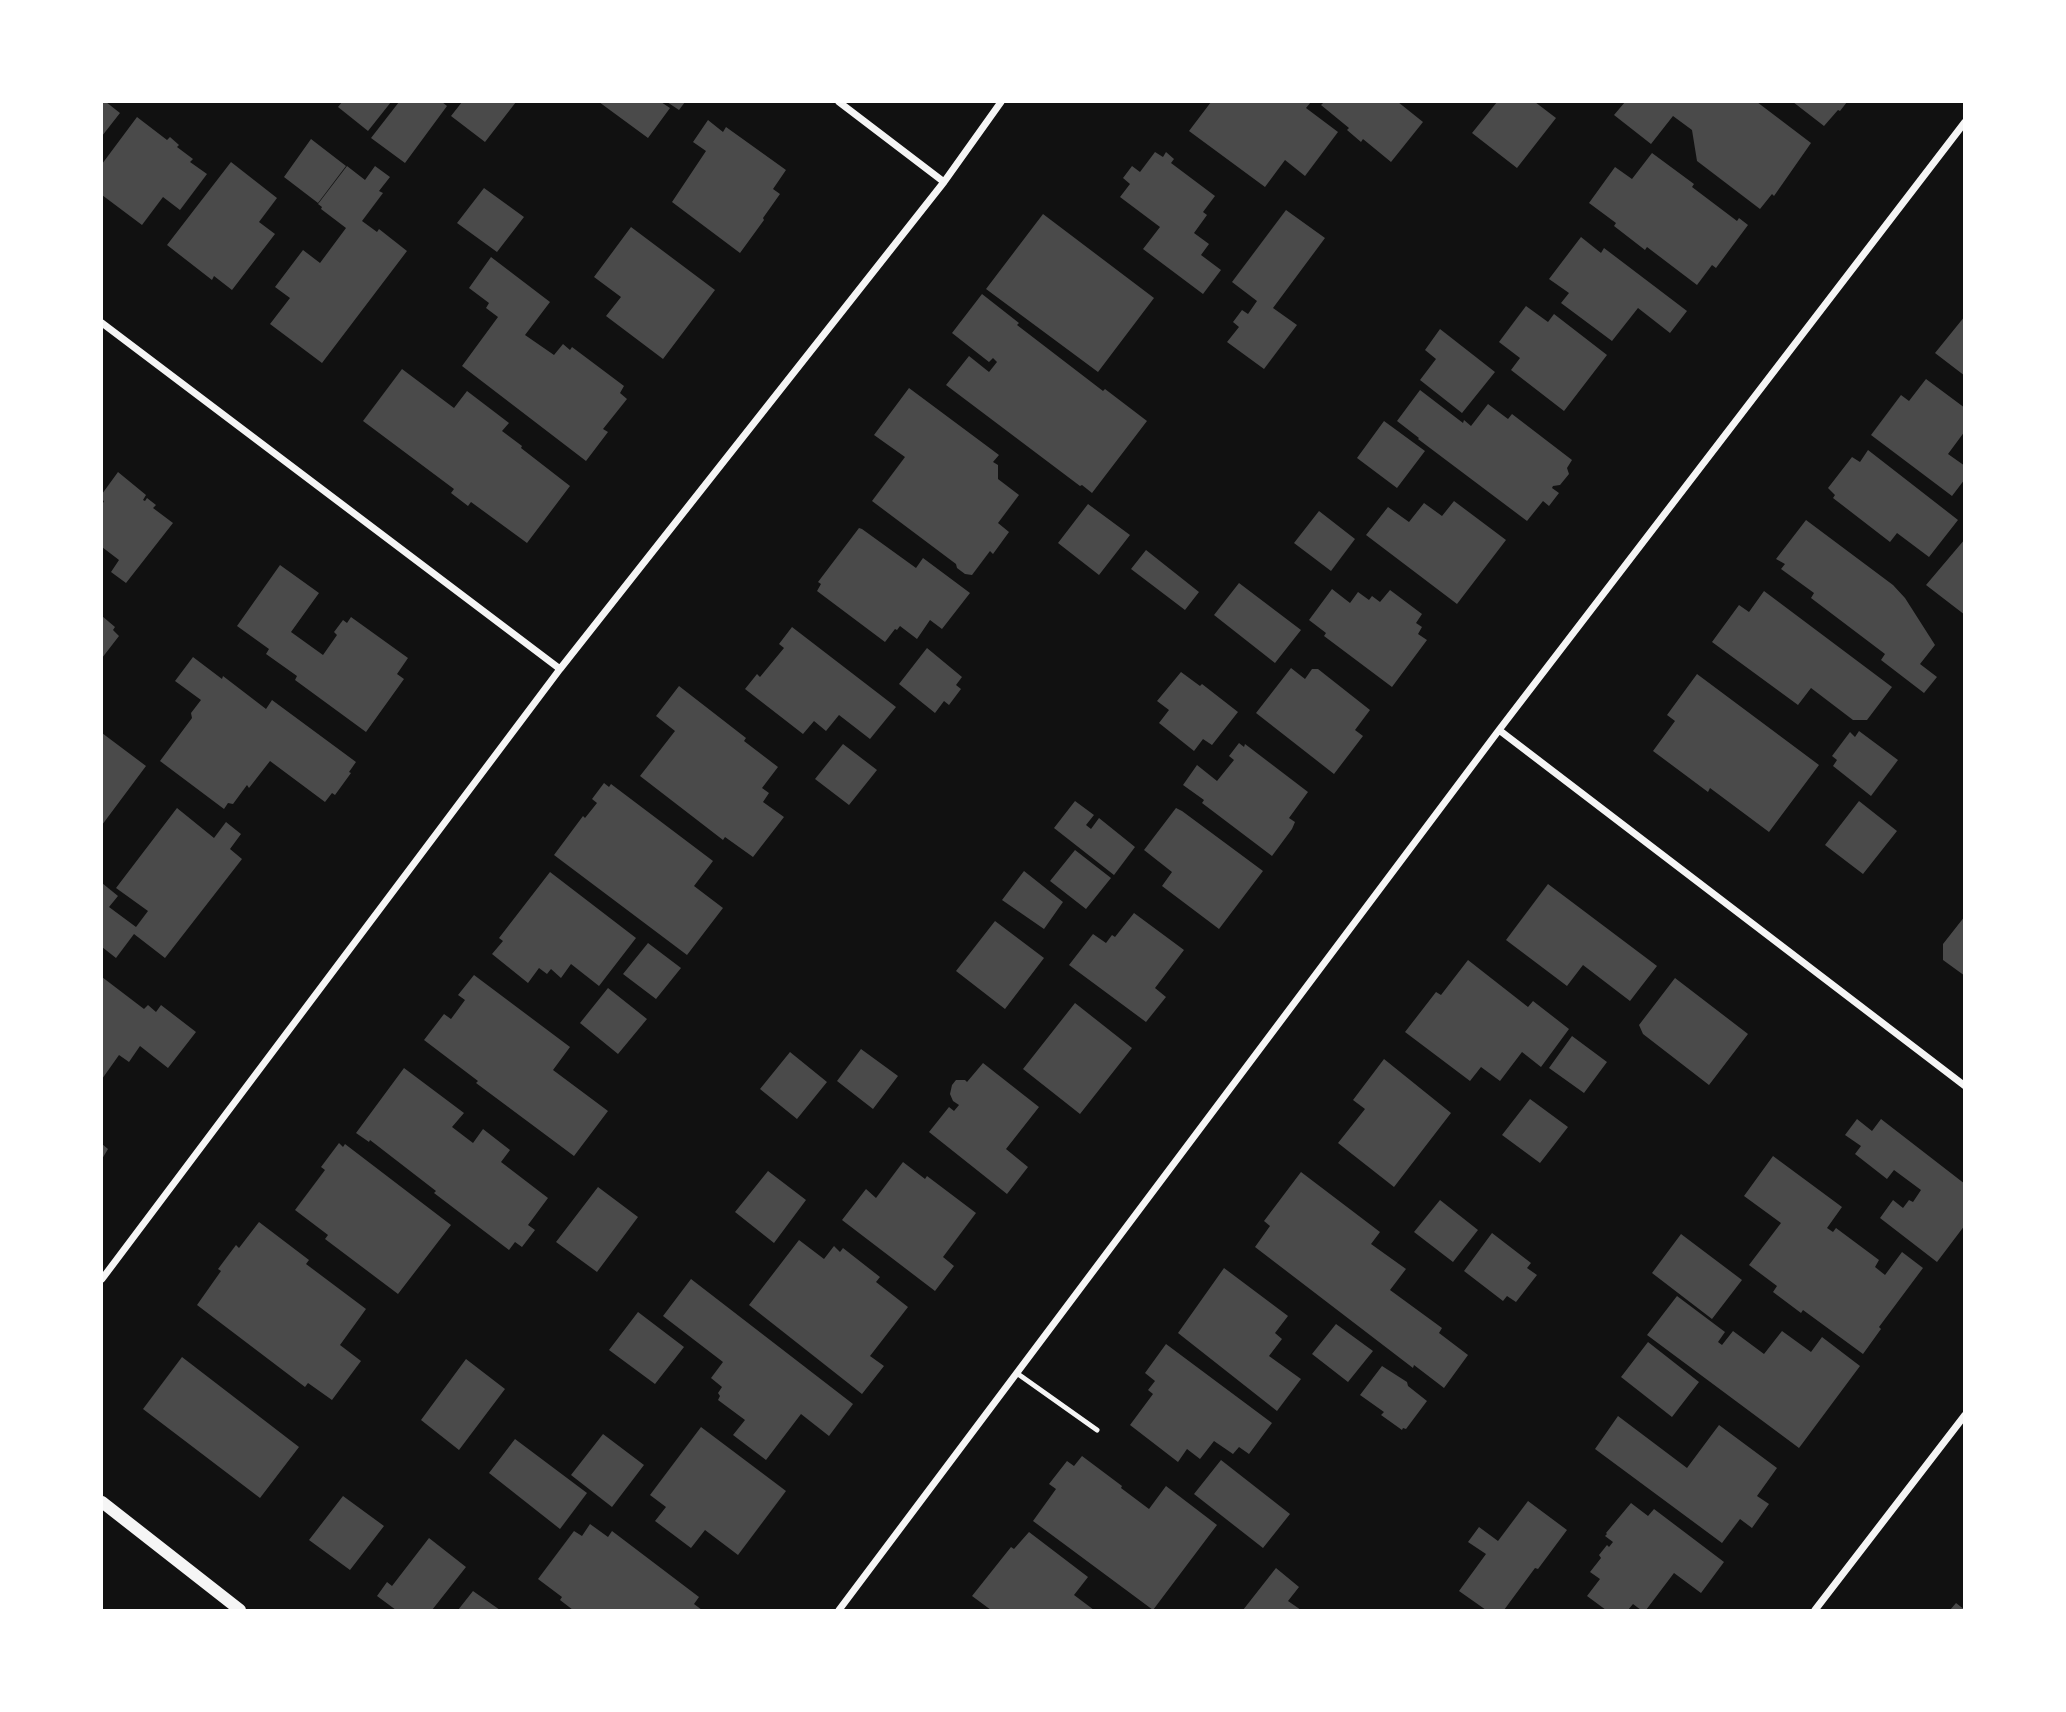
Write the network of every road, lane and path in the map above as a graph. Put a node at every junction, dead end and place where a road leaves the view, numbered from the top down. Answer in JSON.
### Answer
{"nodes":[{"id":1,"x":839,"y":102,"type":"edge"},
{"id":2,"x":1001,"y":102,"type":"edge"},
{"id":3,"x":1965,"y":122,"type":"edge"},
{"id":4,"x":944,"y":181,"type":"junction"},
{"id":5,"x":102,"y":323,"type":"edge"},
{"id":6,"x":560,"y":670,"type":"junction"},
{"id":7,"x":1499,"y":730,"type":"junction"},
{"id":8,"x":1965,"y":1086,"type":"edge"},
{"id":9,"x":102,"y":1279,"type":"edge"},
{"id":10,"x":1018,"y":1374,"type":"junction"},
{"id":11,"x":1965,"y":1415,"type":"edge"},
{"id":12,"x":1097,"y":1430,"type":"dead end"},
{"id":13,"x":102,"y":1502,"type":"edge"},
{"id":14,"x":240,"y":1611,"type":"edge"},
{"id":15,"x":839,"y":1611,"type":"edge"},
{"id":16,"x":1815,"y":1611,"type":"edge"}],
"edges":[{"from":1,"to":4,"type":"street"},
{"from":2,"to":4,"type":"street"},
{"from":3,"to":7,"type":"street"},
{"from":4,"to":6,"type":"street"},
{"from":5,"to":6,"type":"street"},
{"from":6,"to":9,"type":"street"},
{"from":7,"to":8,"type":"street"},
{"from":7,"to":10,"type":"street"},
{"from":10,"to":12,"type":"lane"},
{"from":10,"to":15,"type":"street"},
{"from":11,"to":16,"type":"street"},
{"from":13,"to":14,"type":"street"}]}
